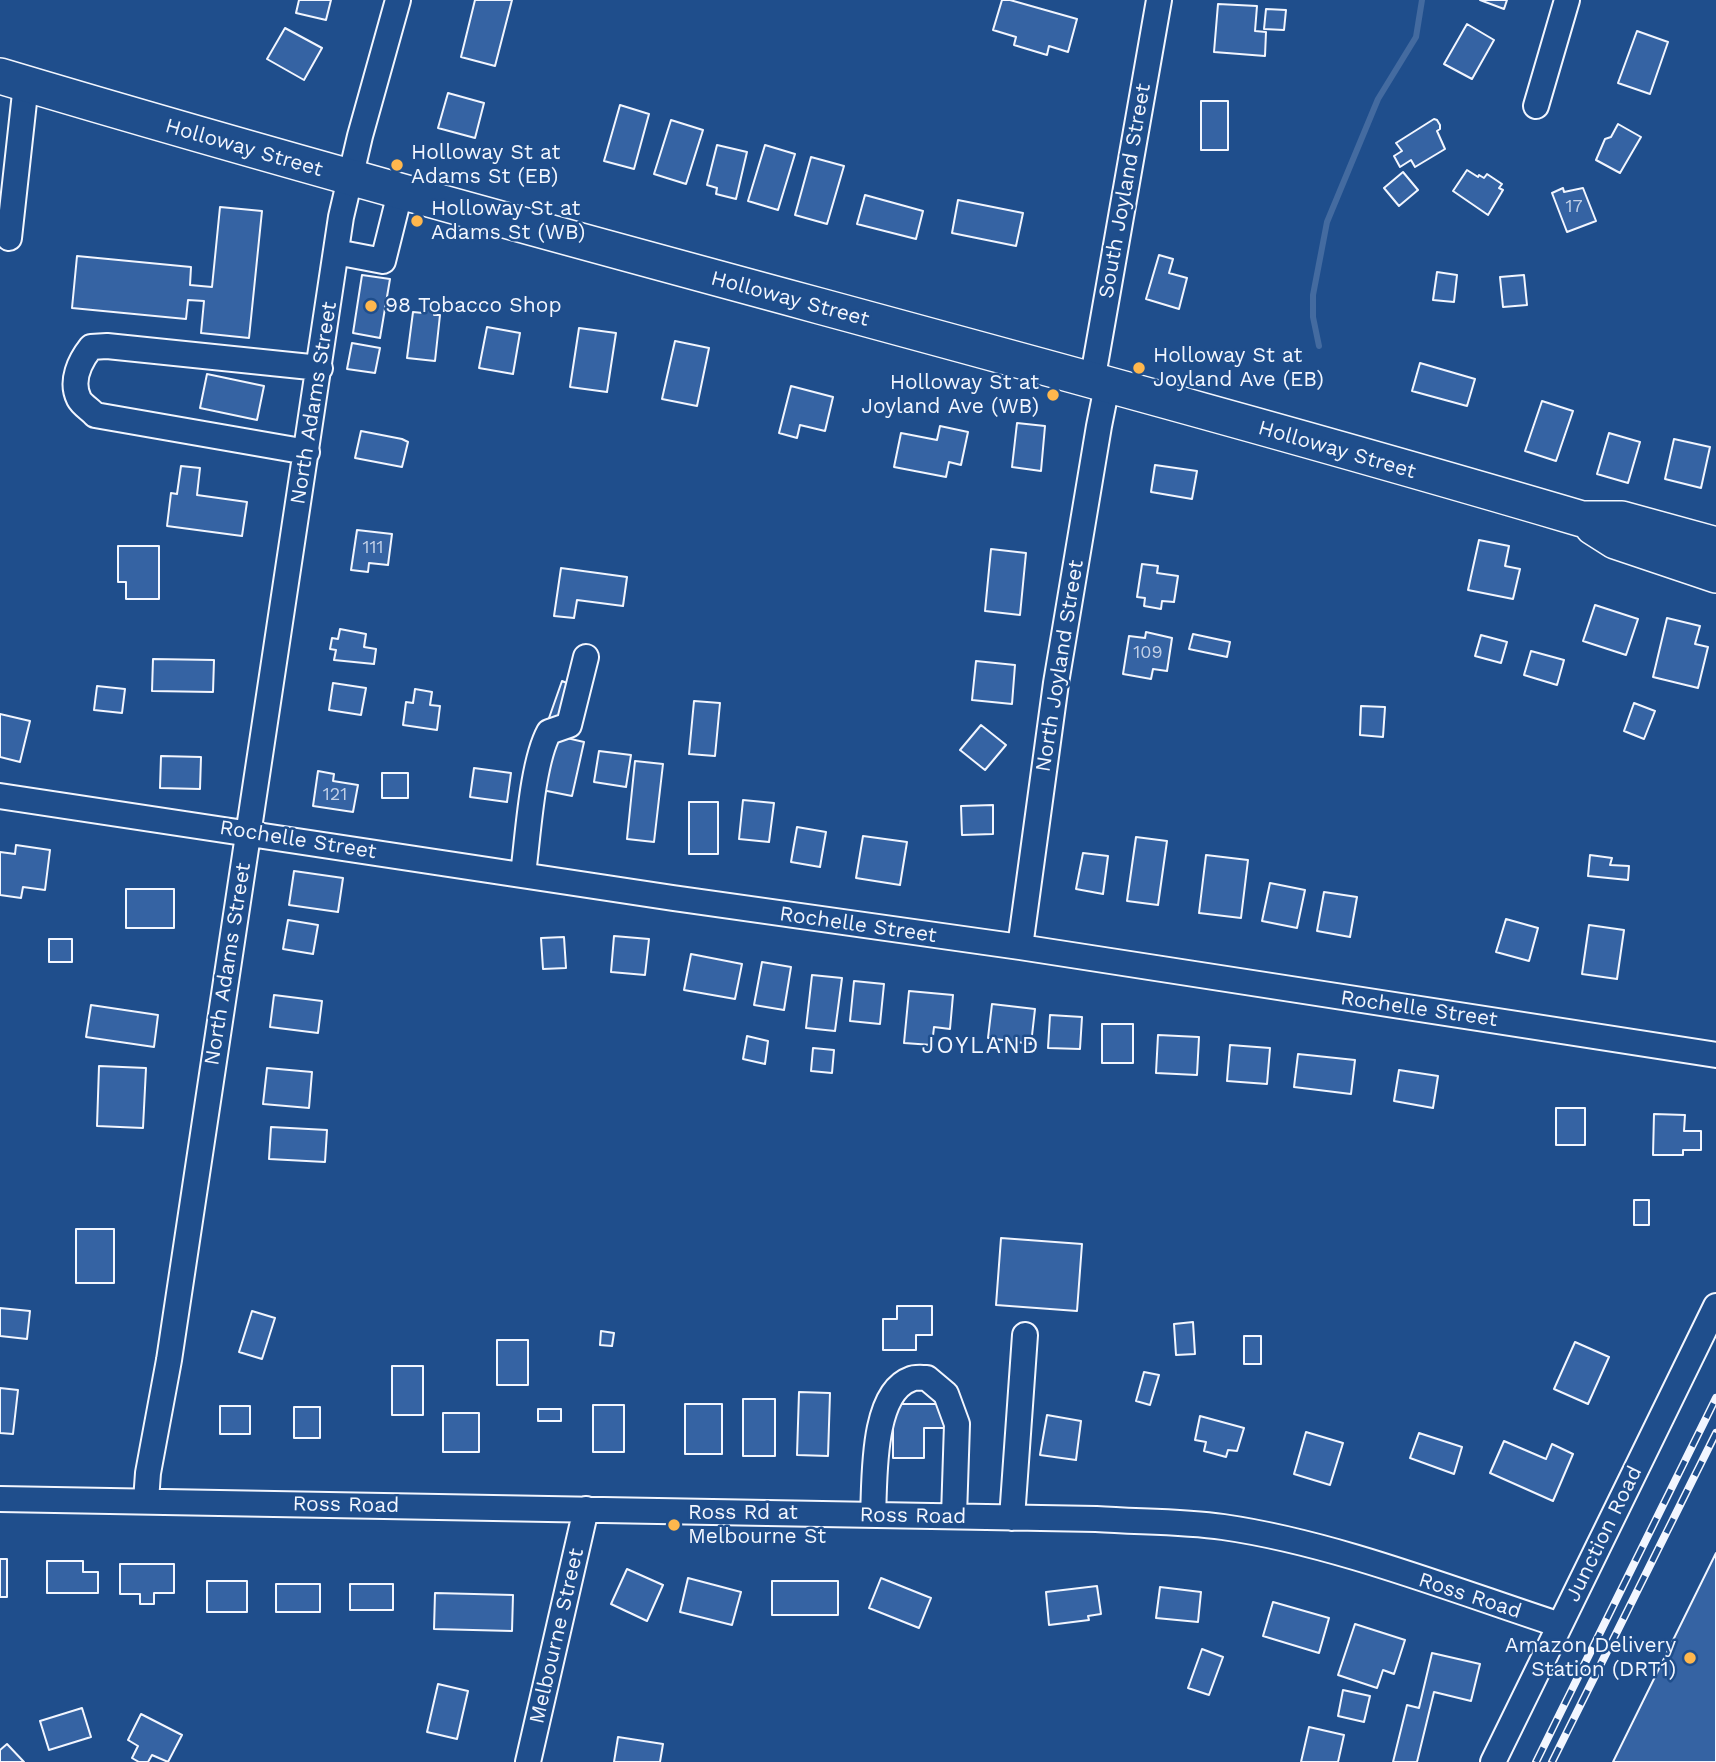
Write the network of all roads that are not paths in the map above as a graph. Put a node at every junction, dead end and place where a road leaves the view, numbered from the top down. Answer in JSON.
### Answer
{"nodes":[{"id":1,"x":398,"y":0,"type":"edge"},
{"id":2,"x":1159,"y":0,"type":"edge"},
{"id":3,"x":1567,"y":0,"type":"edge"},
{"id":4,"x":13,"y":80,"type":"edge"},
{"id":5,"x":1536,"y":106,"type":"dead end"},
{"id":6,"x":351,"y":178,"type":"junction"},
{"id":7,"x":400,"y":193,"type":"junction"},
{"id":8,"x":9,"y":238,"type":"dead end"},
{"id":9,"x":336,"y":252,"type":"junction"},
{"id":10,"x":320,"y":368,"type":"junction"},
{"id":11,"x":1099,"y":384,"type":"junction"},
{"id":12,"x":307,"y":452,"type":"junction"},
{"id":13,"x":1582,"y":519,"type":"junction"},
{"id":14,"x":1716,"y":545,"type":"edge"},
{"id":15,"x":1716,"y":575,"type":"edge"},
{"id":16,"x":586,"y":657,"type":"dead end"},
{"id":17,"x":0,"y":796,"type":"edge"},
{"id":18,"x":247,"y":832,"type":"junction"},
{"id":19,"x":523,"y":874,"type":"junction"},
{"id":20,"x":1020,"y":947,"type":"junction"},
{"id":21,"x":1716,"y":1055,"type":"edge"},
{"id":22,"x":1716,"y":1306,"type":"edge"},
{"id":23,"x":1025,"y":1335,"type":"dead end"},
{"id":24,"x":0,"y":1499,"type":"edge"},
{"id":25,"x":146,"y":1501,"type":"junction"},
{"id":26,"x":586,"y":1509,"type":"junction"},
{"id":27,"x":873,"y":1515,"type":"junction"},
{"id":28,"x":954,"y":1516,"type":"junction"},
{"id":29,"x":1012,"y":1518,"type":"junction"},
{"id":30,"x":1560,"y":1625,"type":"junction"},
{"id":31,"x":528,"y":1762,"type":"edge"},
{"id":32,"x":1493,"y":1762,"type":"edge"}],
"edges":[{"from":1,"to":6,"type":"street","name":"North Adams Street"},
{"from":2,"to":11,"type":"street","name":"South Joyland Street"},
{"from":3,"to":5,"type":"street"},
{"from":4,"to":6,"type":"highway","name":"Holloway Street"},
{"from":4,"to":8,"type":"street"},
{"from":6,"to":7,"type":"highway","name":"Holloway Street"},
{"from":6,"to":9,"type":"street","name":"North Adams Street"},
{"from":7,"to":9,"type":"street"},
{"from":7,"to":11,"type":"highway","name":"Holloway Street"},
{"from":9,"to":10,"type":"street","name":"North Adams Street"},
{"from":10,"to":12,"type":"street","name":"North Adams Street"},
{"from":10,"to":12,"type":"street"},
{"from":11,"to":13,"type":"highway","name":"Holloway Street"},
{"from":11,"to":20,"type":"street","name":"North Joyland Street"},
{"from":12,"to":18,"type":"street","name":"North Adams Street"},
{"from":13,"to":14,"type":"highway","name":"Holloway Street"},
{"from":13,"to":15,"type":"highway","name":"Holloway Street"},
{"from":16,"to":19,"type":"street"},
{"from":17,"to":18,"type":"street","name":"Rochelle Street"},
{"from":18,"to":19,"type":"street","name":"Rochelle Street"},
{"from":18,"to":25,"type":"street","name":"North Adams Street"},
{"from":19,"to":20,"type":"street","name":"Rochelle Street"},
{"from":20,"to":21,"type":"street","name":"Rochelle Street"},
{"from":22,"to":30,"type":"street","name":"Junction Road"},
{"from":23,"to":29,"type":"street"},
{"from":24,"to":25,"type":"street","name":"Ross Road"},
{"from":25,"to":26,"type":"street","name":"Ross Road"},
{"from":26,"to":27,"type":"street","name":"Ross Road"},
{"from":26,"to":31,"type":"street","name":"Melbourne Street"},
{"from":27,"to":28,"type":"street","name":"Ross Road"},
{"from":27,"to":28,"type":"street"},
{"from":28,"to":29,"type":"street","name":"Ross Road"},
{"from":29,"to":30,"type":"street","name":"Ross Road"},
{"from":30,"to":32,"type":"street","name":"Junction Road"}]}
